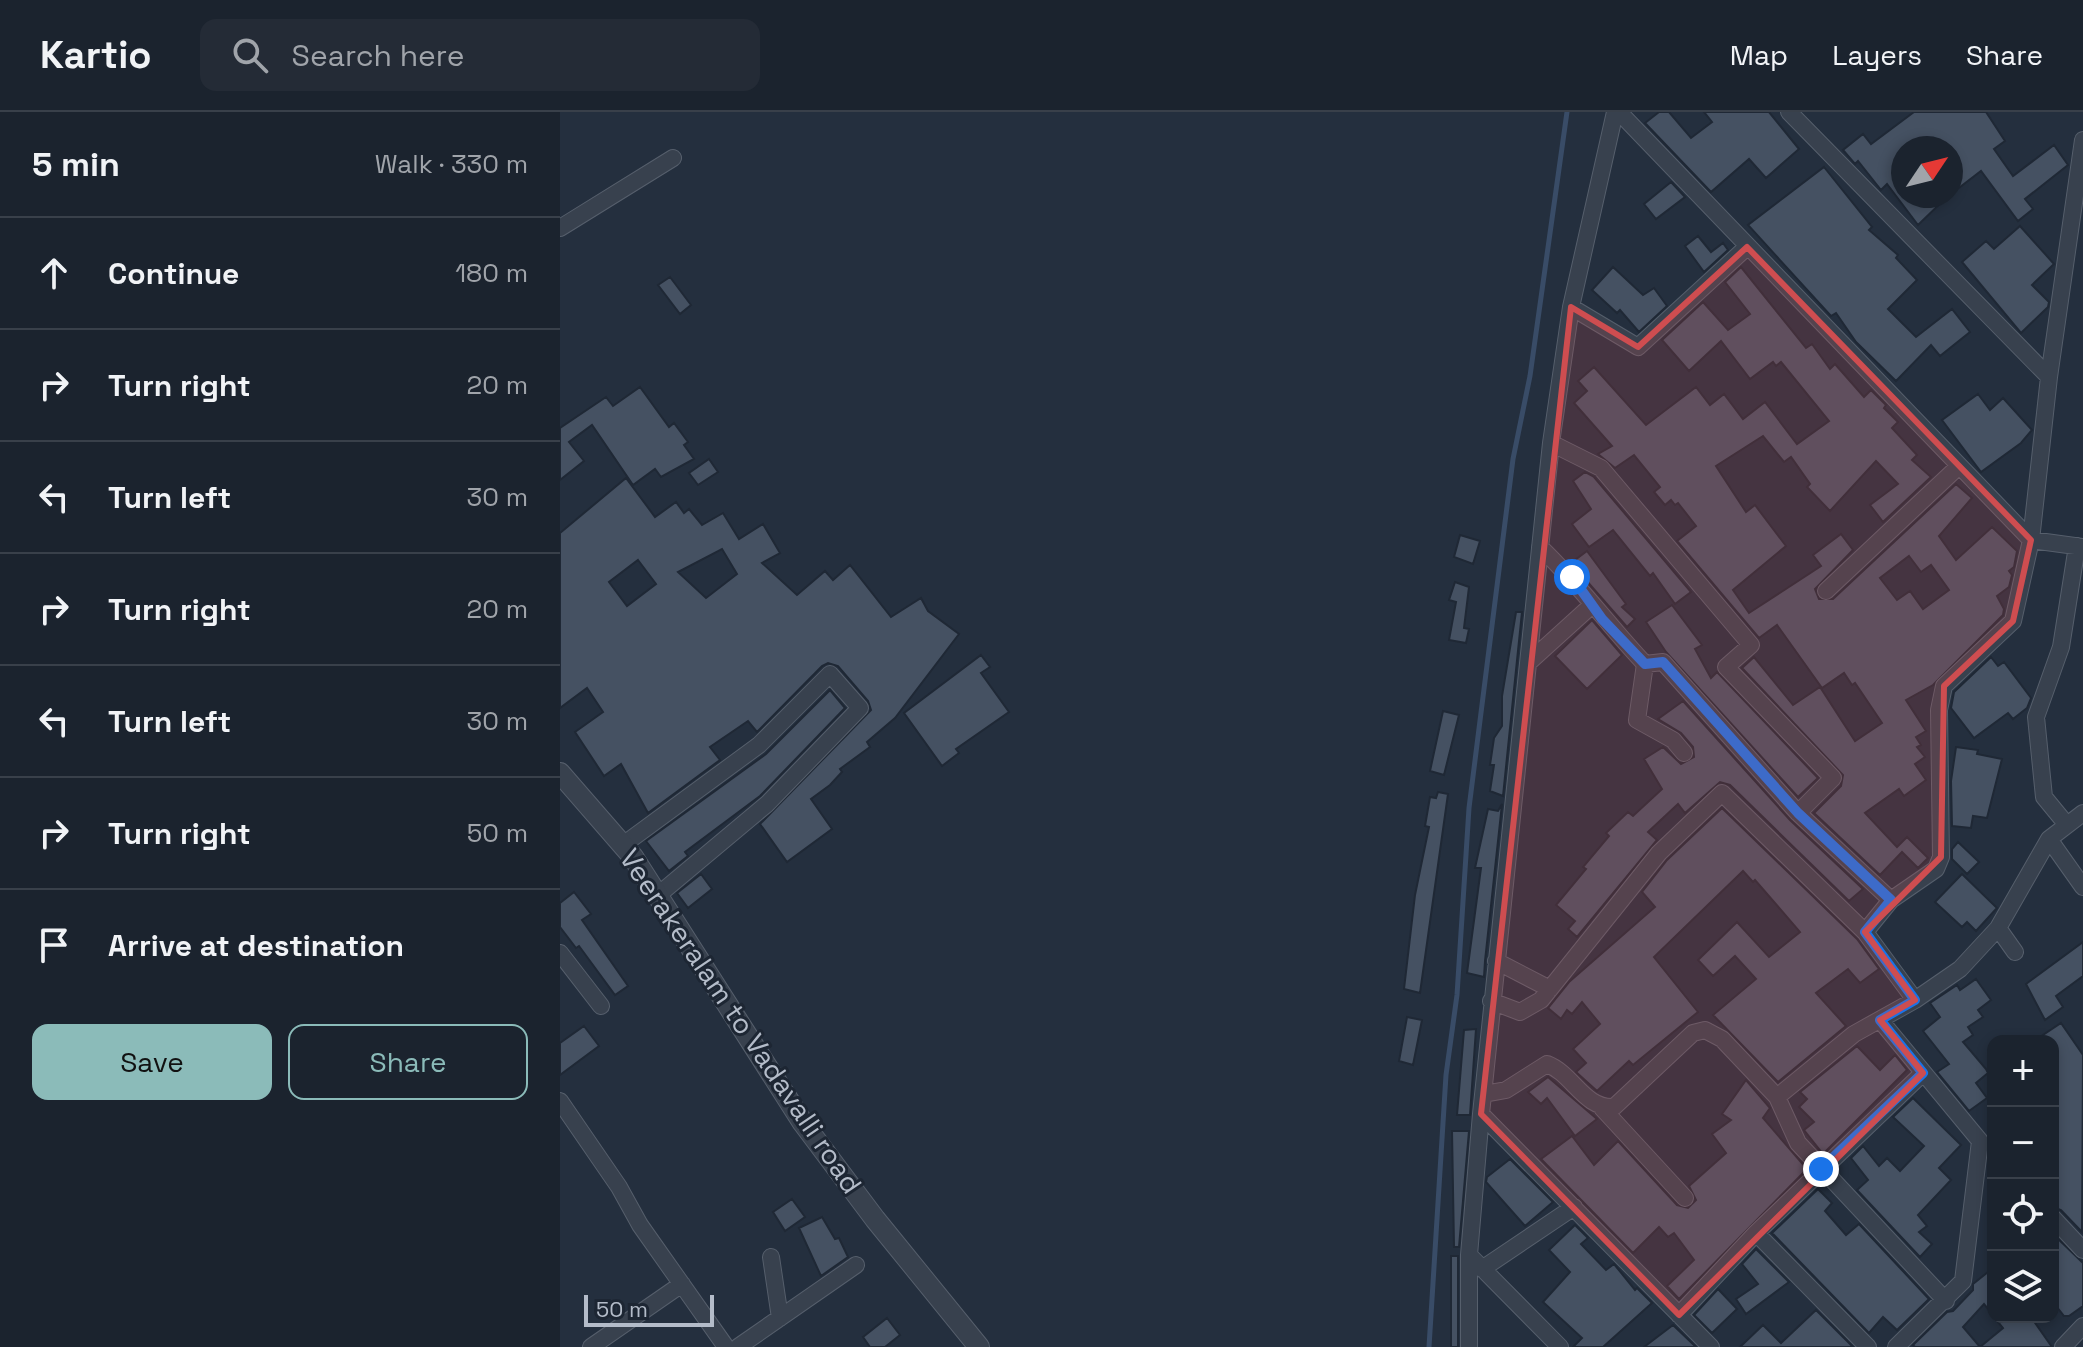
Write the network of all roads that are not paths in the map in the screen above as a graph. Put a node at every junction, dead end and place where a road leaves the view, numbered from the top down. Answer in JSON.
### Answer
{"nodes":[{"id":1,"x":1617,"y":112,"type":"edge"},
{"id":2,"x":1789,"y":112,"type":"edge"},
{"id":3,"x":2083,"y":140,"type":"edge"},
{"id":4,"x":673,"y":158,"type":"dead end"},
{"id":5,"x":560,"y":228,"type":"edge"},
{"id":6,"x":1747,"y":247,"type":"junction"},
{"id":7,"x":1571,"y":307,"type":"junction"},
{"id":8,"x":2049,"y":377,"type":"junction"},
{"id":9,"x":1551,"y":443,"type":"junction"},
{"id":10,"x":1959,"y":466,"type":"junction"},
{"id":11,"x":2031,"y":540,"type":"junction"},
{"id":12,"x":2080,"y":546,"type":"edge"},
{"id":13,"x":1540,"y":547,"type":"junction"},
{"id":14,"x":1826,"y":591,"type":"dead end"},
{"id":15,"x":1592,"y":605,"type":"junction"},
{"id":16,"x":1528,"y":663,"type":"junction"},
{"id":17,"x":1645,"y":664,"type":"junction"},
{"id":18,"x":1684,"y":753,"type":"dead end"},
{"id":19,"x":560,"y":773,"type":"edge"},
{"id":20,"x":1798,"y":813,"type":"junction"},
{"id":21,"x":2083,"y":813,"type":"edge"},
{"id":22,"x":2067,"y":825,"type":"junction"},
{"id":23,"x":2049,"y":839,"type":"junction"},
{"id":24,"x":623,"y":845,"type":"junction"},
{"id":25,"x":2083,"y":887,"type":"edge"},
{"id":26,"x":657,"y":896,"type":"junction"},
{"id":27,"x":1891,"y":900,"type":"junction"},
{"id":28,"x":1998,"y":928,"type":"junction"},
{"id":29,"x":1865,"y":932,"type":"junction"},
{"id":30,"x":2015,"y":952,"type":"dead end"},
{"id":31,"x":560,"y":953,"type":"edge"},
{"id":32,"x":1496,"y":961,"type":"junction"},
{"id":33,"x":1550,"y":989,"type":"junction"},
{"id":34,"x":1915,"y":1000,"type":"junction"},
{"id":35,"x":1491,"y":1001,"type":"junction"},
{"id":36,"x":601,"y":1006,"type":"dead end"},
{"id":37,"x":1880,"y":1020,"type":"junction"},
{"id":38,"x":1923,"y":1073,"type":"junction"},
{"id":39,"x":1484,"y":1094,"type":"junction"},
{"id":40,"x":1777,"y":1097,"type":"junction"},
{"id":41,"x":560,"y":1101,"type":"edge"},
{"id":42,"x":1602,"y":1108,"type":"junction"},
{"id":43,"x":1481,"y":1114,"type":"junction"},
{"id":44,"x":1980,"y":1141,"type":"junction"},
{"id":45,"x":1987,"y":1149,"type":"edge"},
{"id":46,"x":1821,"y":1169,"type":"junction"},
{"id":47,"x":1685,"y":1198,"type":"dead end"},
{"id":48,"x":1574,"y":1207,"type":"junction"},
{"id":49,"x":2059,"y":1224,"type":"edge"},
{"id":50,"x":1756,"y":1233,"type":"junction"},
{"id":51,"x":2083,"y":1250,"type":"edge"},
{"id":52,"x":1469,"y":1255,"type":"junction"},
{"id":53,"x":771,"y":1257,"type":"dead end"},
{"id":54,"x":856,"y":1265,"type":"dead end"},
{"id":55,"x":1482,"y":1269,"type":"junction"},
{"id":56,"x":682,"y":1284,"type":"junction"},
{"id":57,"x":1946,"y":1301,"type":"junction"},
{"id":58,"x":1679,"y":1315,"type":"junction"},
{"id":59,"x":780,"y":1318,"type":"junction"},
{"id":60,"x":2083,"y":1326,"type":"edge"},
{"id":61,"x":591,"y":1347,"type":"edge"},
{"id":62,"x":726,"y":1347,"type":"edge"},
{"id":63,"x":738,"y":1347,"type":"edge"},
{"id":64,"x":979,"y":1347,"type":"edge"},
{"id":65,"x":1469,"y":1347,"type":"edge"},
{"id":66,"x":1560,"y":1347,"type":"edge"},
{"id":67,"x":1711,"y":1347,"type":"edge"},
{"id":68,"x":1868,"y":1347,"type":"edge"},
{"id":69,"x":1896,"y":1347,"type":"edge"},
{"id":70,"x":2063,"y":1347,"type":"edge"}],
"edges":[{"from":1,"to":6,"type":"street"},
{"from":1,"to":7,"type":"street"},
{"from":2,"to":8,"type":"street"},
{"from":3,"to":8,"type":"street"},
{"from":4,"to":5,"type":"street"},
{"from":6,"to":7,"type":"street"},
{"from":6,"to":10,"type":"street"},
{"from":7,"to":9,"type":"street"},
{"from":8,"to":11,"type":"street"},
{"from":9,"to":13,"type":"street"},
{"from":9,"to":20,"type":"street"},
{"from":10,"to":11,"type":"street"},
{"from":10,"to":14,"type":"street"},
{"from":11,"to":12,"type":"street"},
{"from":11,"to":27,"type":"street"},
{"from":12,"to":22,"type":"street"},
{"from":13,"to":15,"type":"street"},
{"from":13,"to":16,"type":"street"},
{"from":15,"to":16,"type":"street"},
{"from":15,"to":17,"type":"street"},
{"from":16,"to":32,"type":"street"},
{"from":17,"to":18,"type":"street"},
{"from":17,"to":20,"type":"street"},
{"from":19,"to":24,"type":"street","name":"Veerakeralam to Vadavalli road"},
{"from":20,"to":27,"type":"street"},
{"from":21,"to":22,"type":"street"},
{"from":22,"to":23,"type":"street"},
{"from":23,"to":25,"type":"street"},
{"from":23,"to":28,"type":"street"},
{"from":24,"to":26,"type":"street","name":"Veerakeralam to Vadavalli road"},
{"from":24,"to":26,"type":"street"},
{"from":26,"to":64,"type":"street","name":"Veerakeralam to Vadavalli road"},
{"from":27,"to":29,"type":"street"},
{"from":28,"to":30,"type":"street"},
{"from":28,"to":34,"type":"street"},
{"from":29,"to":33,"type":"street"},
{"from":29,"to":34,"type":"street"},
{"from":31,"to":36,"type":"street"},
{"from":32,"to":33,"type":"street"},
{"from":32,"to":35,"type":"street"},
{"from":33,"to":35,"type":"street"},
{"from":34,"to":37,"type":"street"},
{"from":35,"to":39,"type":"street"},
{"from":37,"to":38,"type":"street"},
{"from":37,"to":40,"type":"street"},
{"from":38,"to":44,"type":"street"},
{"from":38,"to":46,"type":"street"},
{"from":39,"to":42,"type":"street"},
{"from":39,"to":43,"type":"street"},
{"from":40,"to":42,"type":"street"},
{"from":40,"to":46,"type":"street"},
{"from":41,"to":56,"type":"street"},
{"from":42,"to":47,"type":"street"},
{"from":43,"to":48,"type":"street"},
{"from":43,"to":52,"type":"street"},
{"from":44,"to":45,"type":"street"},
{"from":44,"to":57,"type":"street"},
{"from":46,"to":50,"type":"street"},
{"from":46,"to":57,"type":"street"},
{"from":48,"to":55,"type":"street"},
{"from":48,"to":58,"type":"street"},
{"from":49,"to":51,"type":"street"},
{"from":50,"to":58,"type":"street"},
{"from":50,"to":68,"type":"street"},
{"from":52,"to":55,"type":"street"},
{"from":52,"to":65,"type":"street"},
{"from":53,"to":59,"type":"street"},
{"from":54,"to":59,"type":"street"},
{"from":55,"to":66,"type":"street"},
{"from":56,"to":61,"type":"street"},
{"from":56,"to":62,"type":"street"},
{"from":57,"to":69,"type":"street"},
{"from":58,"to":67,"type":"street"},
{"from":59,"to":63,"type":"street"},
{"from":60,"to":70,"type":"street"}]}
